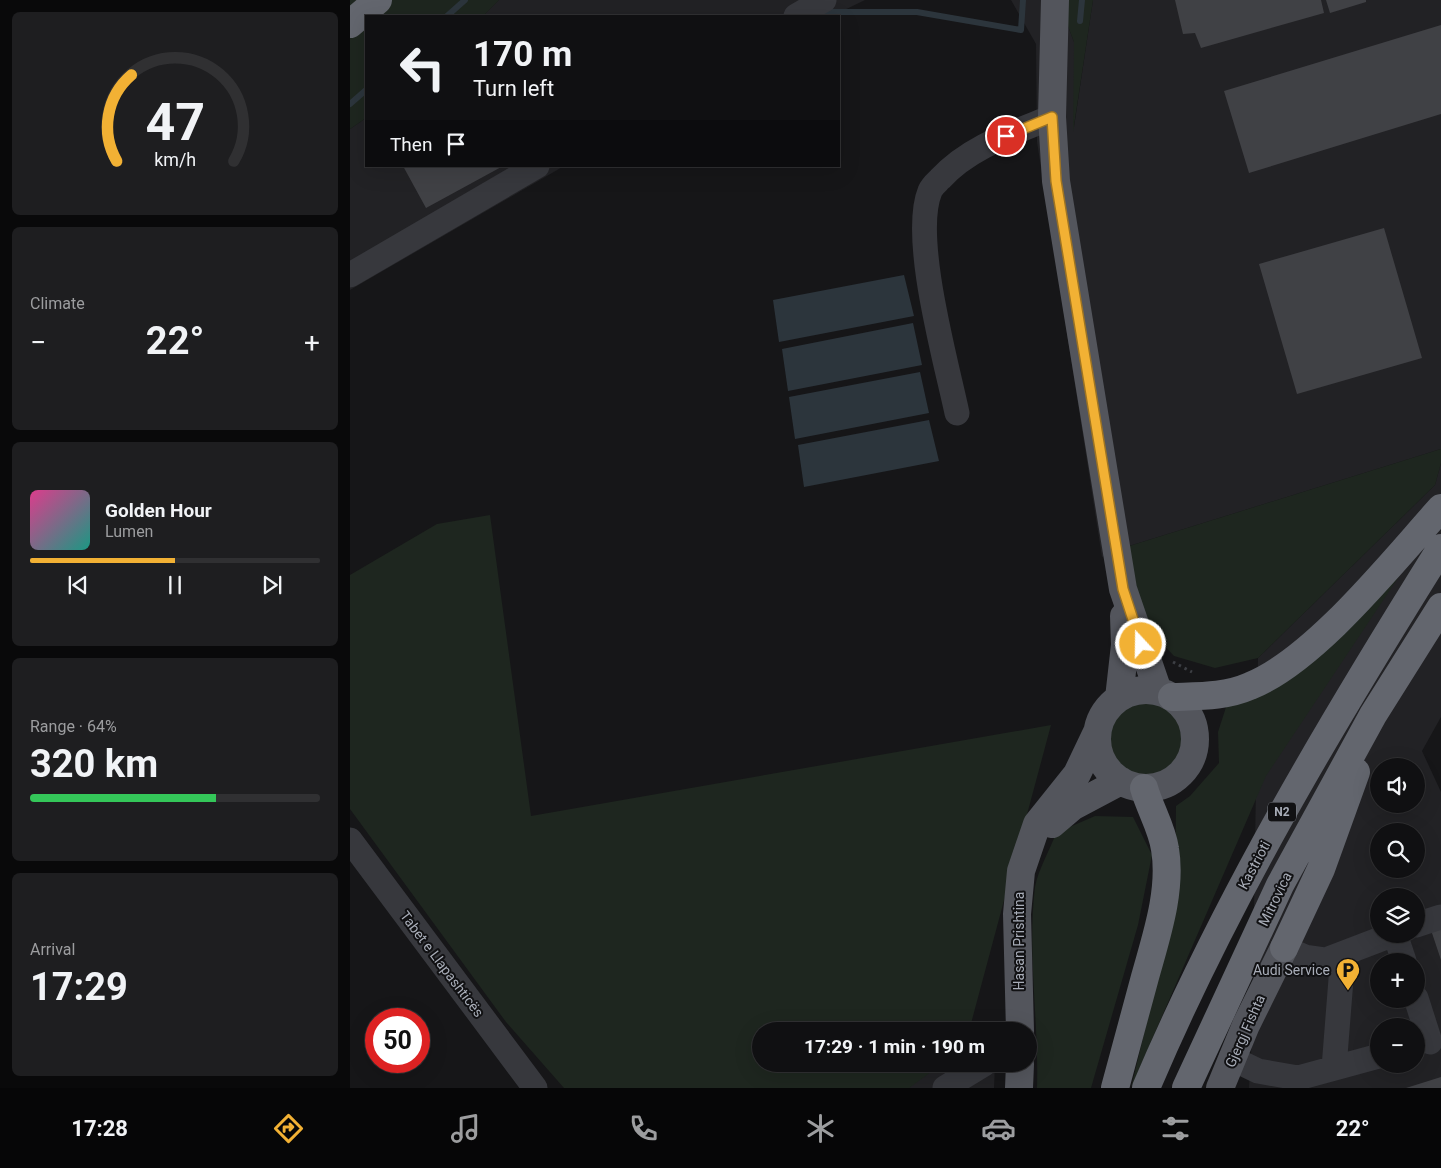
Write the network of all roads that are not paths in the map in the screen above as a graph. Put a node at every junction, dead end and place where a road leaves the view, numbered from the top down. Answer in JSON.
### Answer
{"nodes":[{"id":1,"x":378,"y":0,"type":"edge"},
{"id":2,"x":824,"y":0,"type":"edge"},
{"id":3,"x":1050,"y":5,"type":"edge"},
{"id":4,"x":798,"y":15,"type":"edge"},
{"id":5,"x":350,"y":24,"type":"edge"},
{"id":6,"x":1052,"y":117,"type":"junction"},
{"id":7,"x":535,"y":167,"type":"edge"},
{"id":8,"x":350,"y":275,"type":"edge"},
{"id":9,"x":957,"y":412,"type":"dead end"},
{"id":10,"x":1441,"y":508,"type":"edge"},
{"id":11,"x":1441,"y":548,"type":"edge"},
{"id":12,"x":1123,"y":589,"type":"junction"},
{"id":13,"x":1441,"y":607,"type":"edge"},
{"id":14,"x":1165,"y":694,"type":"junction"},
{"id":15,"x":1119,"y":698,"type":"junction"},
{"id":16,"x":1373,"y":715,"type":"junction"},
{"id":17,"x":1097,"y":732,"type":"junction"},
{"id":18,"x":1132,"y":784,"type":"junction"},
{"id":19,"x":350,"y":840,"type":"edge"},
{"id":20,"x":1026,"y":852,"type":"junction"},
{"id":21,"x":1441,"y":916,"type":"edge"},
{"id":22,"x":1425,"y":922,"type":"edge"},
{"id":23,"x":1371,"y":943,"type":"edge"},
{"id":24,"x":1284,"y":948,"type":"junction"},
{"id":25,"x":1342,"y":954,"type":"junction"},
{"id":26,"x":1419,"y":1008,"type":"edge"},
{"id":27,"x":1020,"y":1022,"type":"edge"},
{"id":28,"x":1429,"y":1042,"type":"edge"},
{"id":29,"x":1231,"y":1058,"type":"junction"},
{"id":30,"x":1370,"y":1058,"type":"edge"},
{"id":31,"x":1334,"y":1068,"type":"junction"},
{"id":32,"x":971,"y":1072,"type":"edge"},
{"id":33,"x":1020,"y":1072,"type":"edge"},
{"id":34,"x":535,"y":1088,"type":"edge"},
{"id":35,"x":945,"y":1088,"type":"edge"},
{"id":36,"x":1019,"y":1088,"type":"edge"},
{"id":37,"x":1115,"y":1088,"type":"edge"},
{"id":38,"x":1146,"y":1088,"type":"edge"},
{"id":39,"x":1186,"y":1088,"type":"edge"},
{"id":40,"x":1220,"y":1088,"type":"edge"}],
"edges":[{"from":1,"to":5,"type":"highway"},
{"from":2,"to":4,"type":"street"},
{"from":3,"to":6,"type":"main road"},
{"from":6,"to":9,"type":"street"},
{"from":6,"to":12,"type":"main road"},
{"from":7,"to":8,"type":"street"},
{"from":10,"to":14,"type":"highway"},
{"from":11,"to":38,"type":"highway","name":"Kastrioti","number":"N2"},
{"from":12,"to":14,"type":"main road"},
{"from":12,"to":15,"type":"main road"},
{"from":13,"to":16,"type":"highway","number":"N2"},
{"from":14,"to":15,"type":"main road"},
{"from":14,"to":18,"type":"main road"},
{"from":15,"to":17,"type":"main road"},
{"from":16,"to":24,"type":"highway"},
{"from":16,"to":39,"type":"highway","name":"Mitrovica","number":"N2"},
{"from":17,"to":18,"type":"main road"},
{"from":17,"to":20,"type":"main road","name":"Hasan Prishtina"},
{"from":18,"to":20,"type":"main road","name":"Hasan Prishtina"},
{"from":18,"to":37,"type":"highway"},
{"from":19,"to":34,"type":"street","name":"Tabet e Llapashticës"},
{"from":20,"to":27,"type":"main road","name":"Hasan Prishtina"},
{"from":21,"to":22,"type":"street"},
{"from":23,"to":25,"type":"street"},
{"from":24,"to":25,"type":"street"},
{"from":24,"to":29,"type":"main road","name":"Gjergj Fishta"},
{"from":25,"to":31,"type":"street"},
{"from":26,"to":28,"type":"street"},
{"from":29,"to":31,"type":"street"},
{"from":29,"to":40,"type":"main road","name":"Gjergj Fishta"},
{"from":30,"to":31,"type":"street"},
{"from":32,"to":35,"type":"street"},
{"from":33,"to":36,"type":"main road"}]}
